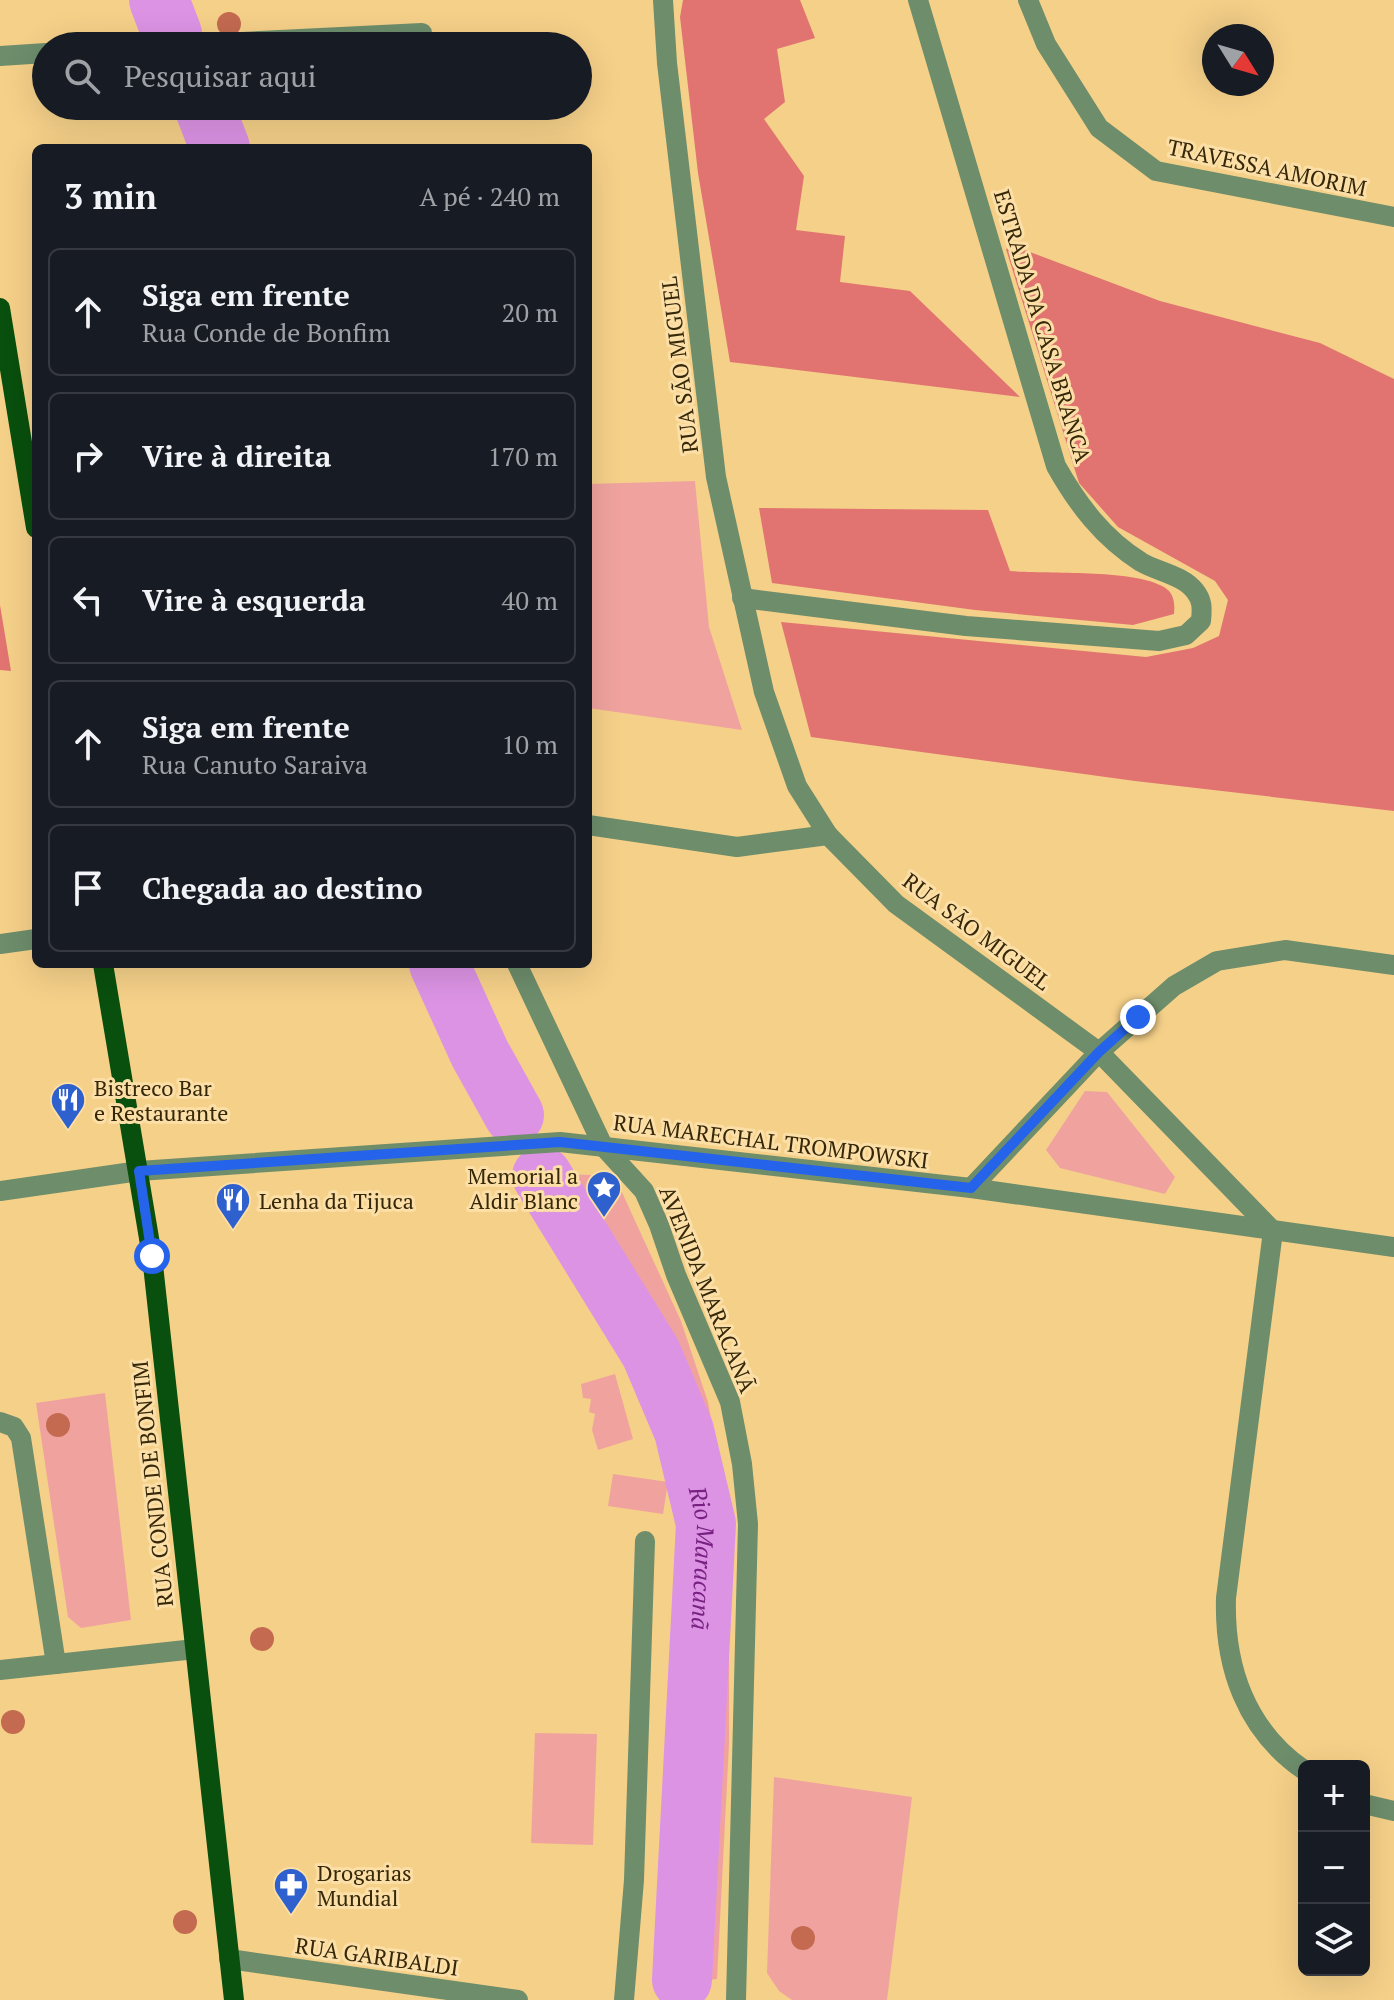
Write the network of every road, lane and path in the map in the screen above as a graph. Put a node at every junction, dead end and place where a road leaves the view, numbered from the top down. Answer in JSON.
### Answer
{"nodes":[{"id":1,"x":663,"y":0,"type":"edge"},
{"id":2,"x":918,"y":0,"type":"edge"},
{"id":3,"x":1028,"y":0,"type":"edge"},
{"id":4,"x":32,"y":54,"type":"edge"},
{"id":5,"x":0,"y":56,"type":"edge"},
{"id":6,"x":1394,"y":217,"type":"edge"},
{"id":7,"x":0,"y":308,"type":"edge"},
{"id":8,"x":3,"y":350,"type":"edge"},
{"id":9,"x":32,"y":506,"type":"edge"},
{"id":10,"x":742,"y":598,"type":"junction"},
{"id":11,"x":592,"y":826,"type":"edge"},
{"id":12,"x":828,"y":835,"type":"junction"},
{"id":13,"x":32,"y":940,"type":"edge"},
{"id":14,"x":0,"y":944,"type":"edge"},
{"id":15,"x":1394,"y":965,"type":"edge"},
{"id":16,"x":104,"y":968,"type":"edge"},
{"id":17,"x":519,"y":968,"type":"edge"},
{"id":18,"x":1099,"y":1052,"type":"junction"},
{"id":19,"x":603,"y":1146,"type":"junction"},
{"id":20,"x":139,"y":1171,"type":"junction"},
{"id":21,"x":971,"y":1188,"type":"junction"},
{"id":22,"x":0,"y":1191,"type":"edge"},
{"id":23,"x":1273,"y":1231,"type":"junction"},
{"id":24,"x":1394,"y":1247,"type":"edge"},
{"id":25,"x":0,"y":1422,"type":"edge"},
{"id":26,"x":645,"y":1541,"type":"dead end"},
{"id":27,"x":195,"y":1649,"type":"junction"},
{"id":28,"x":56,"y":1664,"type":"junction"},
{"id":29,"x":0,"y":1670,"type":"edge"},
{"id":30,"x":1298,"y":1766,"type":"edge"},
{"id":31,"x":1370,"y":1805,"type":"edge"},
{"id":32,"x":1394,"y":1811,"type":"edge"},
{"id":33,"x":229,"y":1959,"type":"junction"},
{"id":34,"x":234,"y":2000,"type":"edge"},
{"id":35,"x":518,"y":2000,"type":"edge"},
{"id":36,"x":624,"y":2000,"type":"edge"},
{"id":37,"x":736,"y":2000,"type":"edge"}],
"edges":[{"from":1,"to":10,"type":"street","name":"RUA SÃO MIGUEL"},
{"from":2,"to":10,"type":"street","name":"ESTRADA DA CASA BRANCA"},
{"from":3,"to":6,"type":"street","name":"TRAVESSA AMORIM"},
{"from":4,"to":5,"type":"street"},
{"from":7,"to":8,"type":"main road"},
{"from":8,"to":9,"type":"main road"},
{"from":10,"to":12,"type":"street","name":"RUA SÃO MIGUEL"},
{"from":11,"to":12,"type":"street"},
{"from":12,"to":18,"type":"street","name":"RUA SÃO MIGUEL"},
{"from":13,"to":14,"type":"street"},
{"from":15,"to":18,"type":"street"},
{"from":16,"to":20,"type":"main road","name":"RUA CONDE DE BONFIM"},
{"from":17,"to":19,"type":"street","name":"AVENIDA MARACANÃ"},
{"from":18,"to":21,"type":"street"},
{"from":18,"to":23,"type":"street","name":"RUA SÃO MIGUEL"},
{"from":19,"to":20,"type":"street","name":"RUA MARECHAL TROMPOWSKI"},
{"from":19,"to":21,"type":"street","name":"RUA MARECHAL TROMPOWSKI"},
{"from":19,"to":37,"type":"street","name":"AVENIDA MARACANÃ"},
{"from":20,"to":22,"type":"street","name":"RUA MARECHAL TROMPOWSKI"},
{"from":20,"to":27,"type":"main road","name":"RUA CONDE DE BONFIM"},
{"from":21,"to":23,"type":"street","name":"RUA MARECHAL TROMPOWSKI"},
{"from":23,"to":24,"type":"street","name":"RUA MARECHAL TROMPOWSKI"},
{"from":23,"to":30,"type":"street"},
{"from":25,"to":28,"type":"street"},
{"from":26,"to":36,"type":"street"},
{"from":27,"to":28,"type":"street"},
{"from":27,"to":33,"type":"main road","name":"RUA CONDE DE BONFIM"},
{"from":28,"to":29,"type":"street"},
{"from":31,"to":32,"type":"street"},
{"from":33,"to":34,"type":"main road","name":"RUA CONDE DE BONFIM"},
{"from":33,"to":35,"type":"street","name":"RUA GARIBALDI"}]}
